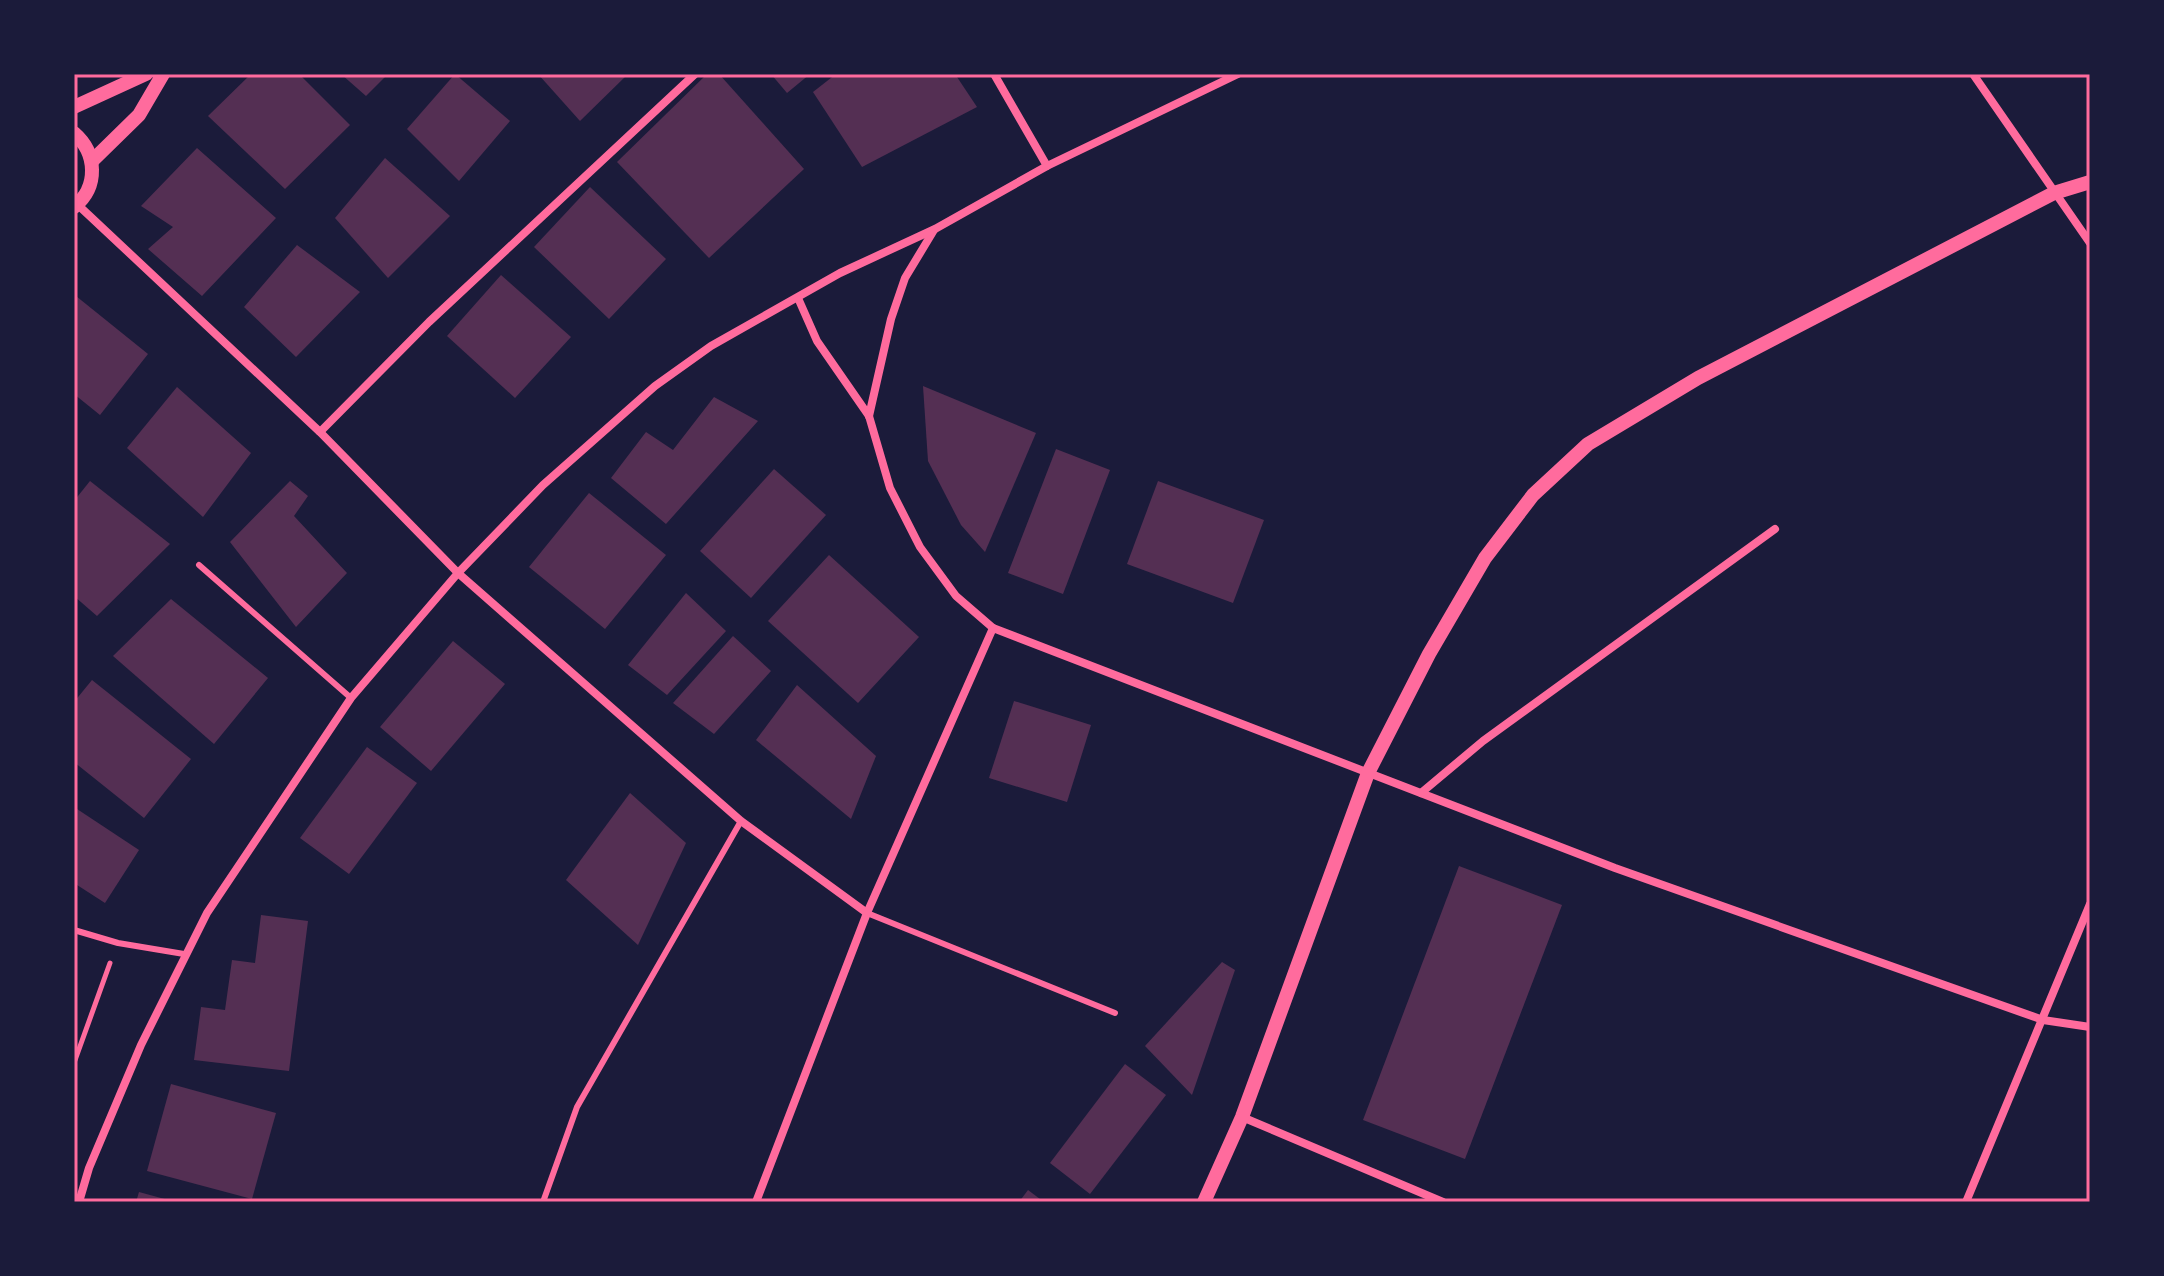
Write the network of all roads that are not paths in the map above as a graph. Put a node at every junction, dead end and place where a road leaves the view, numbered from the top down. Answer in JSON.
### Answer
{"nodes":[{"id":1,"x":146,"y":74,"type":"edge"},
{"id":2,"x":163,"y":74,"type":"edge"},
{"id":3,"x":695,"y":74,"type":"edge"},
{"id":4,"x":994,"y":74,"type":"edge"},
{"id":5,"x":1238,"y":74,"type":"edge"},
{"id":6,"x":1973,"y":74,"type":"edge"},
{"id":7,"x":74,"y":107,"type":"edge"},
{"id":8,"x":74,"y":133,"type":"edge"},
{"id":9,"x":92,"y":161,"type":"junction"},
{"id":10,"x":1047,"y":166,"type":"junction"},
{"id":11,"x":2090,"y":182,"type":"edge"},
{"id":12,"x":2054,"y":193,"type":"junction"},
{"id":13,"x":76,"y":206,"type":"edge"},
{"id":14,"x":935,"y":229,"type":"junction"},
{"id":15,"x":2090,"y":243,"type":"edge"},
{"id":16,"x":798,"y":298,"type":"junction"},
{"id":17,"x":869,"y":416,"type":"junction"},
{"id":18,"x":320,"y":432,"type":"junction"},
{"id":19,"x":1775,"y":529,"type":"dead end"},
{"id":20,"x":199,"y":565,"type":"dead end"},
{"id":21,"x":458,"y":573,"type":"junction"},
{"id":22,"x":993,"y":628,"type":"junction"},
{"id":23,"x":351,"y":698,"type":"junction"},
{"id":24,"x":1368,"y":773,"type":"junction"},
{"id":25,"x":1421,"y":793,"type":"junction"},
{"id":26,"x":741,"y":821,"type":"junction"},
{"id":27,"x":2090,"y":904,"type":"edge"},
{"id":28,"x":867,"y":913,"type":"junction"},
{"id":29,"x":74,"y":930,"type":"edge"},
{"id":30,"x":184,"y":954,"type":"junction"},
{"id":31,"x":1115,"y":1013,"type":"dead end"},
{"id":32,"x":2043,"y":1020,"type":"junction"},
{"id":33,"x":2090,"y":1027,"type":"edge"},
{"id":34,"x":1242,"y":1117,"type":"junction"},
{"id":35,"x":79,"y":1202,"type":"edge"},
{"id":36,"x":543,"y":1202,"type":"edge"},
{"id":37,"x":756,"y":1202,"type":"edge"},
{"id":38,"x":1204,"y":1202,"type":"edge"},
{"id":39,"x":1443,"y":1202,"type":"edge"},
{"id":40,"x":1966,"y":1202,"type":"edge"}],
"edges":[{"from":1,"to":7,"type":"street"},
{"from":2,"to":9,"type":"street"},
{"from":3,"to":18,"type":"street"},
{"from":4,"to":10,"type":"street"},
{"from":5,"to":10,"type":"street"},
{"from":6,"to":12,"type":"street"},
{"from":8,"to":9,"type":"street"},
{"from":9,"to":13,"type":"street"},
{"from":10,"to":14,"type":"street"},
{"from":11,"to":12,"type":"street"},
{"from":12,"to":15,"type":"street"},
{"from":12,"to":24,"type":"street"},
{"from":13,"to":18,"type":"street"},
{"from":14,"to":16,"type":"street"},
{"from":14,"to":17,"type":"street"},
{"from":16,"to":17,"type":"street"},
{"from":16,"to":21,"type":"street"},
{"from":17,"to":22,"type":"street"},
{"from":18,"to":21,"type":"street"},
{"from":19,"to":25,"type":"street"},
{"from":20,"to":23,"type":"lane"},
{"from":21,"to":23,"type":"street"},
{"from":21,"to":26,"type":"street"},
{"from":22,"to":24,"type":"street"},
{"from":22,"to":28,"type":"street"},
{"from":23,"to":30,"type":"street"},
{"from":24,"to":25,"type":"street"},
{"from":24,"to":34,"type":"street"},
{"from":25,"to":32,"type":"street"},
{"from":26,"to":28,"type":"street"},
{"from":26,"to":36,"type":"lane"},
{"from":27,"to":32,"type":"street"},
{"from":28,"to":31,"type":"lane"},
{"from":28,"to":37,"type":"street"},
{"from":29,"to":30,"type":"lane"},
{"from":30,"to":35,"type":"street"},
{"from":32,"to":33,"type":"street"},
{"from":32,"to":40,"type":"street"},
{"from":34,"to":38,"type":"street"},
{"from":34,"to":39,"type":"street"}]}
